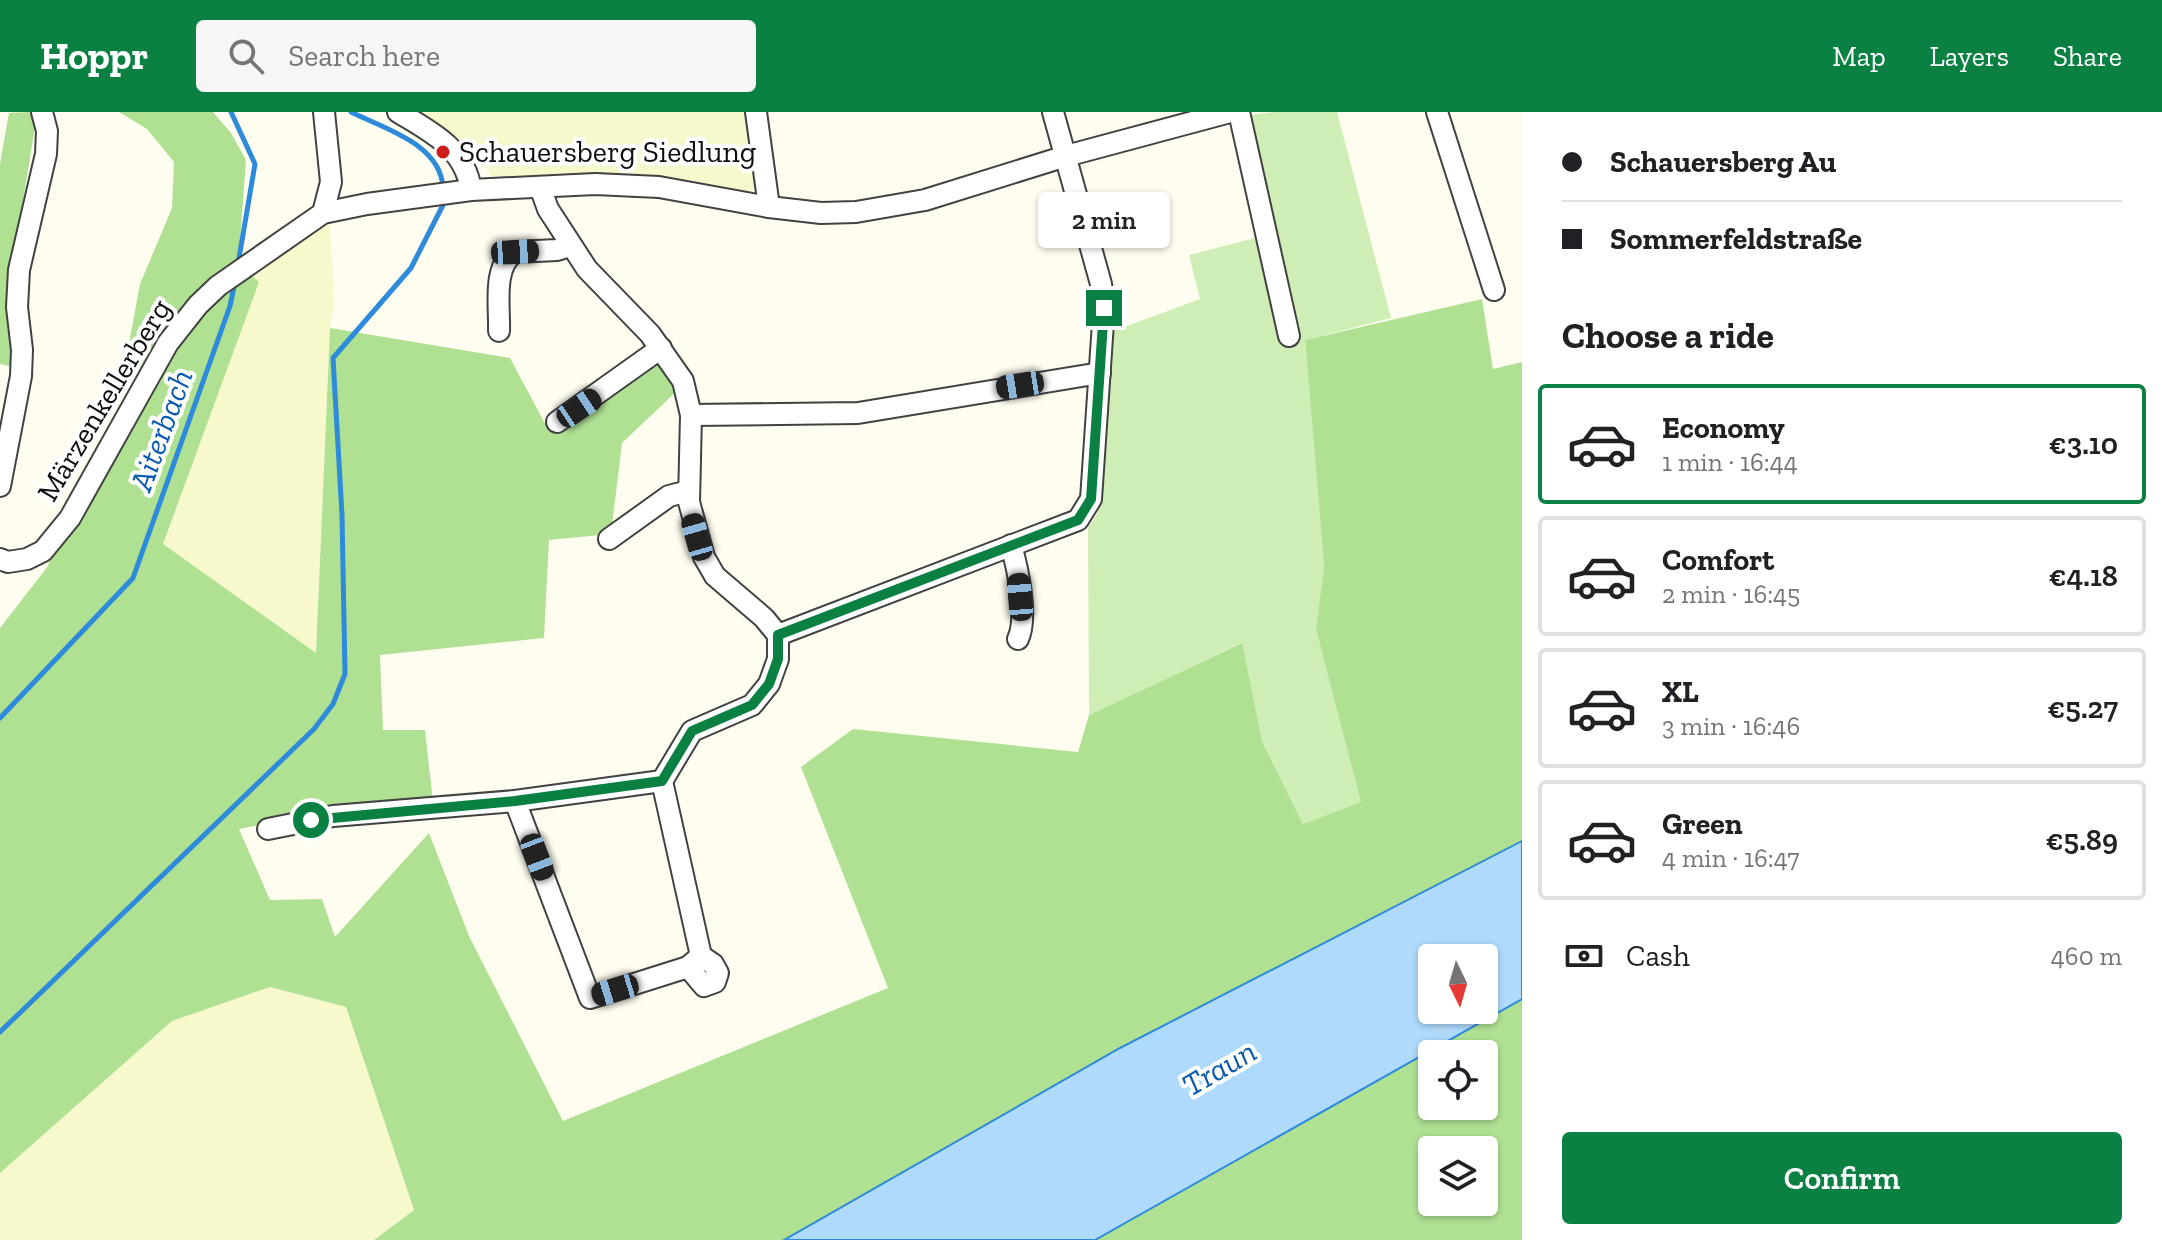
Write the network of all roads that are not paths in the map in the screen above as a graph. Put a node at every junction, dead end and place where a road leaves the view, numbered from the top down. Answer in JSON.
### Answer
{"nodes":[{"id":1,"x":42,"y":112,"type":"edge"},
{"id":2,"x":398,"y":112,"type":"edge"},
{"id":3,"x":756,"y":112,"type":"edge"},
{"id":4,"x":1053,"y":112,"type":"edge"},
{"id":5,"x":1230,"y":112,"type":"edge"},
{"id":6,"x":1239,"y":112,"type":"edge"},
{"id":7,"x":1437,"y":112,"type":"edge"},
{"id":8,"x":324,"y":115,"type":"edge"},
{"id":9,"x":1066,"y":156,"type":"junction"},
{"id":10,"x":540,"y":187,"type":"junction"},
{"id":11,"x":465,"y":191,"type":"junction"},
{"id":12,"x":769,"y":207,"type":"junction"},
{"id":13,"x":323,"y":213,"type":"junction"},
{"id":14,"x":570,"y":246,"type":"junction"},
{"id":15,"x":1494,"y":290,"type":"dead end"},
{"id":16,"x":499,"y":331,"type":"dead end"},
{"id":17,"x":1289,"y":336,"type":"dead end"},
{"id":18,"x":661,"y":348,"type":"junction"},
{"id":19,"x":1100,"y":373,"type":"junction"},
{"id":20,"x":691,"y":415,"type":"junction"},
{"id":21,"x":557,"y":422,"type":"dead end"},
{"id":22,"x":0,"y":486,"type":"edge"},
{"id":23,"x":688,"y":491,"type":"junction"},
{"id":24,"x":609,"y":539,"type":"dead end"},
{"id":25,"x":1011,"y":545,"type":"junction"},
{"id":26,"x":0,"y":559,"type":"edge"},
{"id":27,"x":778,"y":635,"type":"junction"},
{"id":28,"x":1018,"y":639,"type":"dead end"},
{"id":29,"x":662,"y":781,"type":"junction"},
{"id":30,"x":515,"y":801,"type":"junction"},
{"id":31,"x":268,"y":829,"type":"dead end"}],
"edges":[{"from":1,"to":22,"type":"street","name":"Märzenkellerberg"},
{"from":2,"to":11,"type":"street"},
{"from":3,"to":12,"type":"street"},
{"from":4,"to":9,"type":"street"},
{"from":5,"to":9,"type":"street"},
{"from":6,"to":17,"type":"street"},
{"from":7,"to":15,"type":"street"},
{"from":8,"to":13,"type":"street"},
{"from":9,"to":12,"type":"street"},
{"from":9,"to":19,"type":"street"},
{"from":10,"to":11,"type":"street"},
{"from":10,"to":12,"type":"street"},
{"from":10,"to":14,"type":"street"},
{"from":11,"to":13,"type":"street"},
{"from":13,"to":26,"type":"street","name":"Märzenkellerberg"},
{"from":14,"to":16,"type":"street"},
{"from":14,"to":18,"type":"street"},
{"from":18,"to":20,"type":"street"},
{"from":18,"to":21,"type":"street"},
{"from":19,"to":20,"type":"street"},
{"from":19,"to":25,"type":"street"},
{"from":20,"to":23,"type":"street"},
{"from":23,"to":24,"type":"street"},
{"from":23,"to":27,"type":"street"},
{"from":25,"to":27,"type":"street"},
{"from":25,"to":28,"type":"street"},
{"from":27,"to":29,"type":"street"},
{"from":29,"to":30,"type":"street"},
{"from":29,"to":30,"type":"street"},
{"from":30,"to":31,"type":"street"}]}
